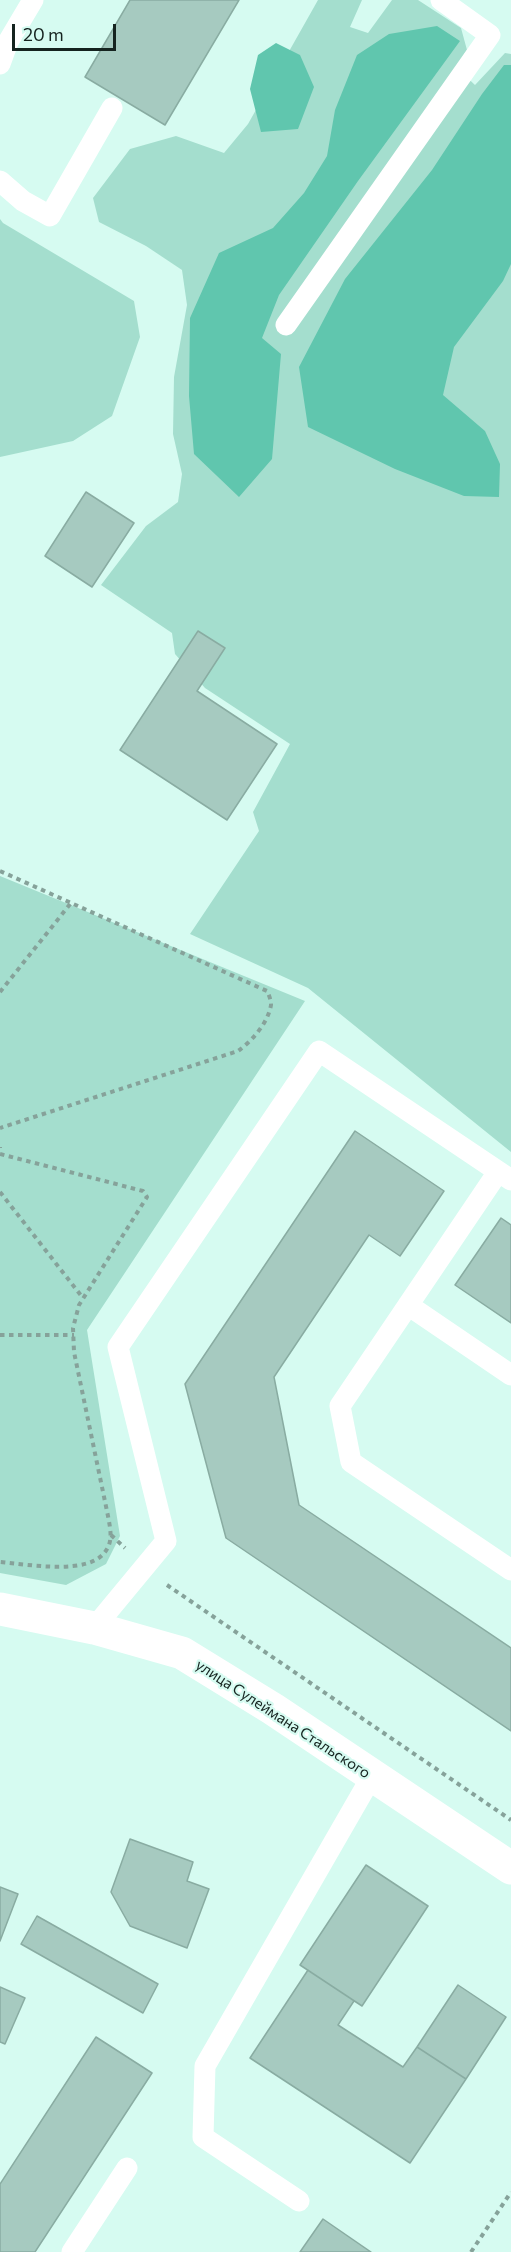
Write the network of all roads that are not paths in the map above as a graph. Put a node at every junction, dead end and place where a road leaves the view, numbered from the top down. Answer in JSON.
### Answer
{"nodes":[{"id":1,"x":33,"y":0,"type":"edge"},
{"id":2,"x":441,"y":0,"type":"edge"},
{"id":3,"x":0,"y":63,"type":"edge"},
{"id":4,"x":112,"y":108,"type":"dead end"},
{"id":5,"x":0,"y":181,"type":"edge"},
{"id":6,"x":286,"y":325,"type":"dead end"},
{"id":7,"x":504,"y":1176,"type":"edge"},
{"id":8,"x":408,"y":1305,"type":"junction"},
{"id":9,"x":511,"y":1375,"type":"edge"},
{"id":10,"x":511,"y":1570,"type":"edge"},
{"id":11,"x":0,"y":1609,"type":"edge"},
{"id":12,"x":94,"y":1628,"type":"junction"},
{"id":13,"x":372,"y":1776,"type":"junction"},
{"id":14,"x":511,"y":1868,"type":"edge"},
{"id":15,"x":127,"y":2168,"type":"dead end"},
{"id":16,"x":299,"y":2200,"type":"dead end"},
{"id":17,"x":72,"y":2252,"type":"edge"}],
"edges":[{"from":1,"to":3,"type":"lane"},
{"from":2,"to":6,"type":"lane"},
{"from":4,"to":5,"type":"lane"},
{"from":7,"to":8,"type":"lane"},
{"from":7,"to":12,"type":"lane"},
{"from":8,"to":9,"type":"lane"},
{"from":8,"to":10,"type":"lane"},
{"from":11,"to":12,"type":"street","name":"улица Сулеймана Стальского"},
{"from":12,"to":13,"type":"street","name":"улица Сулеймана Стальского"},
{"from":13,"to":14,"type":"street","name":"улица Сулеймана Стальского"},
{"from":13,"to":16,"type":"lane"},
{"from":15,"to":17,"type":"lane"}]}
